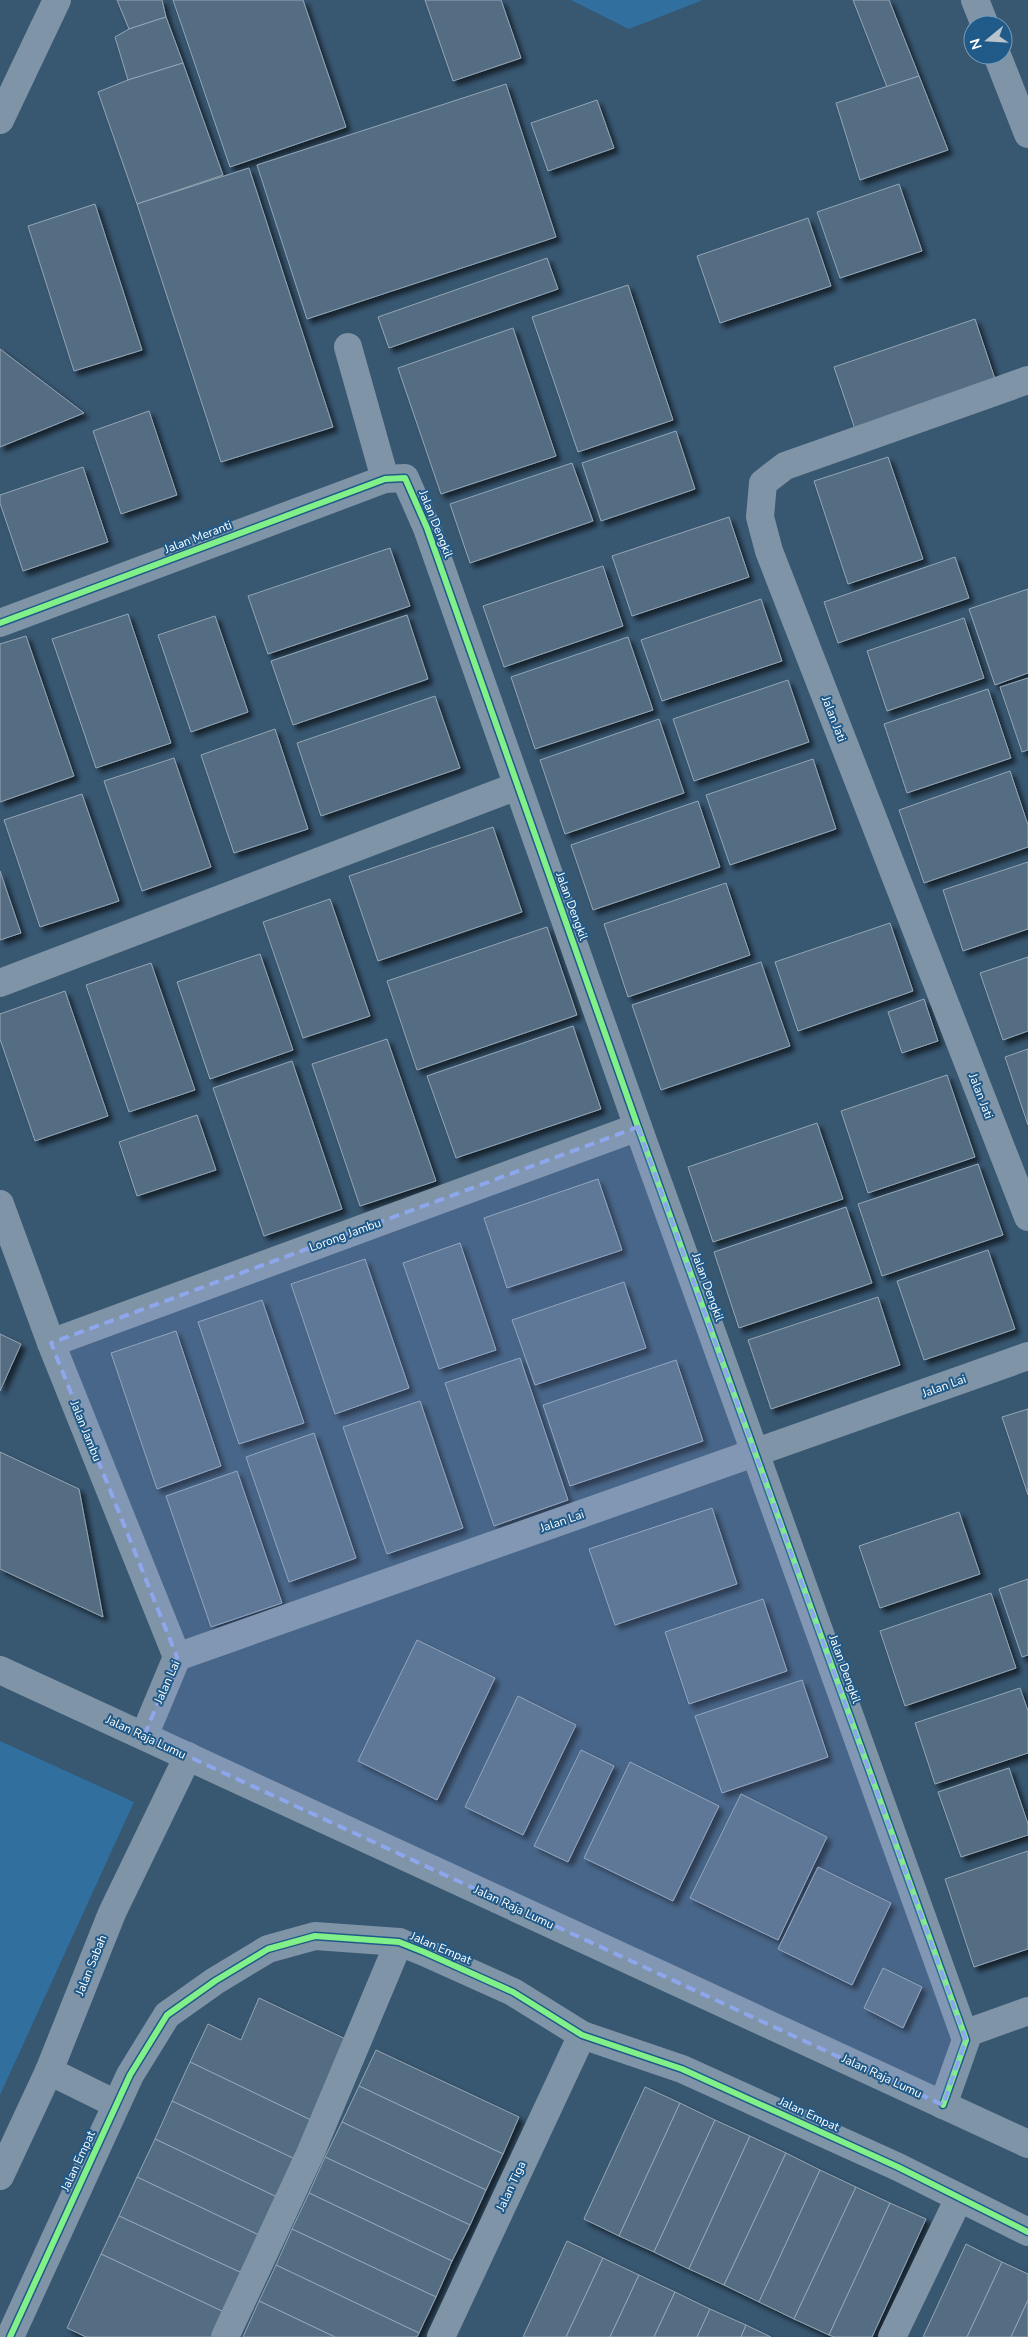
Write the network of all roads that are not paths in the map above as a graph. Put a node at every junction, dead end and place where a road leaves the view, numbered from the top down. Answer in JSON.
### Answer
{"nodes":[{"id":1,"x":57,"y":0,"type":"edge"},
{"id":2,"x":975,"y":0,"type":"edge"},
{"id":3,"x":981,"y":15,"type":"edge"},
{"id":4,"x":1000,"y":65,"type":"edge"},
{"id":5,"x":0,"y":120,"type":"edge"},
{"id":6,"x":1028,"y":134,"type":"edge"},
{"id":7,"x":348,"y":347,"type":"dead end"},
{"id":8,"x":1028,"y":380,"type":"edge"},
{"id":9,"x":395,"y":478,"type":"junction"},
{"id":10,"x":0,"y":624,"type":"edge"},
{"id":11,"x":517,"y":786,"type":"junction"},
{"id":12,"x":0,"y":983,"type":"edge"},
{"id":13,"x":638,"y":1127,"type":"junction"},
{"id":14,"x":0,"y":1204,"type":"edge"},
{"id":15,"x":1028,"y":1217,"type":"edge"},
{"id":16,"x":51,"y":1343,"type":"junction"},
{"id":17,"x":1028,"y":1356,"type":"edge"},
{"id":18,"x":756,"y":1453,"type":"junction"},
{"id":19,"x":177,"y":1657,"type":"junction"},
{"id":20,"x":0,"y":1670,"type":"edge"},
{"id":21,"x":144,"y":1736,"type":"junction"},
{"id":22,"x":188,"y":1756,"type":"junction"},
{"id":23,"x":398,"y":1942,"type":"junction"},
{"id":24,"x":1028,"y":2011,"type":"edge"},
{"id":25,"x":964,"y":2034,"type":"junction"},
{"id":26,"x":582,"y":2035,"type":"junction"},
{"id":27,"x":49,"y":2071,"type":"junction"},
{"id":28,"x":116,"y":2104,"type":"junction"},
{"id":29,"x":943,"y":2105,"type":"junction"},
{"id":30,"x":1028,"y":2144,"type":"edge"},
{"id":31,"x":0,"y":2176,"type":"edge"},
{"id":32,"x":959,"y":2198,"type":"junction"},
{"id":33,"x":1028,"y":2232,"type":"edge"},
{"id":34,"x":10,"y":2337,"type":"edge"},
{"id":35,"x":225,"y":2337,"type":"edge"},
{"id":36,"x":440,"y":2337,"type":"edge"},
{"id":37,"x":892,"y":2337,"type":"edge"}],
"edges":[{"from":1,"to":5,"type":"street"},
{"from":2,"to":3,"type":"street"},
{"from":4,"to":6,"type":"street"},
{"from":7,"to":9,"type":"street","name":"Jalan Dengkil"},
{"from":8,"to":15,"type":"street","name":"Jalan Jati"},
{"from":9,"to":10,"type":"street","name":"Jalan Meranti"},
{"from":9,"to":11,"type":"street","name":"Jalan Dengkil"},
{"from":11,"to":12,"type":"street"},
{"from":11,"to":13,"type":"street","name":"Jalan Dengkil"},
{"from":13,"to":16,"type":"street","name":"Lorong Jambu"},
{"from":13,"to":18,"type":"street","name":"Jalan Dengkil"},
{"from":14,"to":16,"type":"street","name":"Jalan Jambu"},
{"from":16,"to":19,"type":"street","name":"Jalan Jambu"},
{"from":17,"to":18,"type":"street","name":"Jalan Lai"},
{"from":18,"to":19,"type":"street","name":"Jalan Lai"},
{"from":18,"to":25,"type":"street","name":"Jalan Dengkil"},
{"from":19,"to":21,"type":"street","name":"Jalan Lai"},
{"from":20,"to":21,"type":"street","name":"Jalan Raja Lumu"},
{"from":21,"to":22,"type":"street","name":"Jalan Raja Lumu"},
{"from":22,"to":27,"type":"street","name":"Jalan Sabah"},
{"from":22,"to":29,"type":"street","name":"Jalan Raja Lumu"},
{"from":23,"to":26,"type":"street","name":"Jalan Empat"},
{"from":23,"to":28,"type":"street","name":"Jalan Empat"},
{"from":23,"to":35,"type":"street"},
{"from":24,"to":25,"type":"street"},
{"from":25,"to":29,"type":"street","name":"Jalan Dengkil"},
{"from":26,"to":32,"type":"street","name":"Jalan Empat"},
{"from":26,"to":36,"type":"street","name":"Jalan Tiga"},
{"from":27,"to":28,"type":"street"},
{"from":27,"to":31,"type":"street","name":"Jalan Sabah"},
{"from":28,"to":34,"type":"street","name":"Jalan Empat"},
{"from":29,"to":30,"type":"street","name":"Jalan Raja Lumu"},
{"from":32,"to":33,"type":"street","name":"Jalan Empat"},
{"from":32,"to":37,"type":"street"}]}
